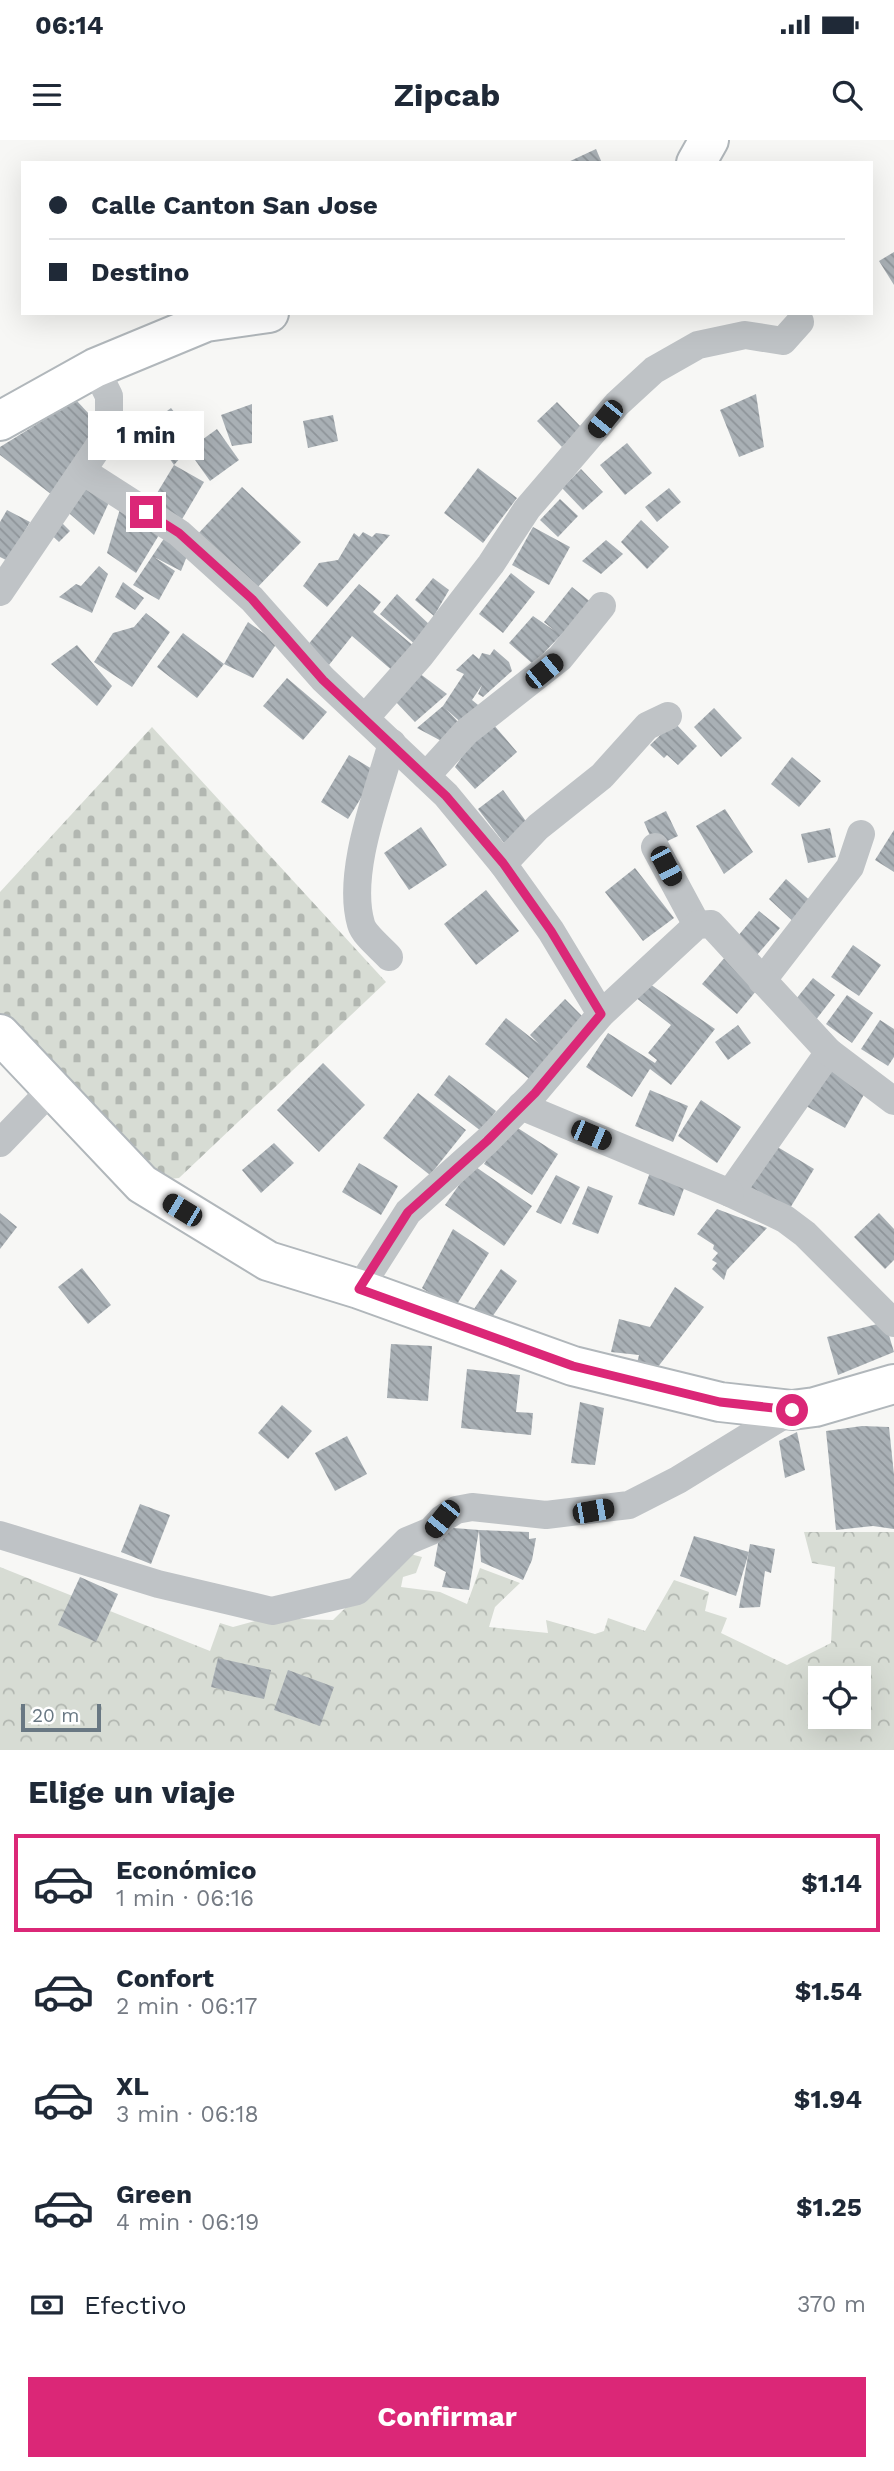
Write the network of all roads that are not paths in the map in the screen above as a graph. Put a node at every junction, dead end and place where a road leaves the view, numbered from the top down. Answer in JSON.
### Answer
{"nodes":[{"id":1,"x":709,"y":140,"type":"edge"},
{"id":2,"x":696,"y":161,"type":"edge"},
{"id":3,"x":257,"y":315,"type":"edge"},
{"id":4,"x":800,"y":322,"type":"dead end"},
{"id":5,"x":95,"y":368,"type":"junction"},
{"id":6,"x":0,"y":421,"type":"edge"},
{"id":7,"x":84,"y":472,"type":"junction"},
{"id":8,"x":0,"y":592,"type":"edge"},
{"id":9,"x":602,"y":606,"type":"dead end"},
{"id":10,"x":668,"y":716,"type":"dead end"},
{"id":11,"x":365,"y":718,"type":"junction"},
{"id":12,"x":392,"y":743,"type":"junction"},
{"id":13,"x":426,"y":776,"type":"junction"},
{"id":14,"x":861,"y":834,"type":"dead end"},
{"id":15,"x":655,"y":847,"type":"dead end"},
{"id":16,"x":503,"y":863,"type":"junction"},
{"id":17,"x":697,"y":925,"type":"junction"},
{"id":18,"x":389,"y":957,"type":"dead end"},
{"id":19,"x":762,"y":981,"type":"junction"},
{"id":20,"x":601,"y":1014,"type":"junction"},
{"id":21,"x":0,"y":1034,"type":"edge"},
{"id":22,"x":829,"y":1052,"type":"junction"},
{"id":23,"x":51,"y":1090,"type":"junction"},
{"id":24,"x":894,"y":1101,"type":"edge"},
{"id":25,"x":521,"y":1106,"type":"junction"},
{"id":26,"x":0,"y":1143,"type":"edge"},
{"id":27,"x":730,"y":1194,"type":"junction"},
{"id":28,"x":359,"y":1289,"type":"junction"},
{"id":29,"x":894,"y":1323,"type":"edge"},
{"id":30,"x":894,"y":1386,"type":"edge"},
{"id":31,"x":792,"y":1410,"type":"junction"},
{"id":32,"x":0,"y":1535,"type":"edge"}],
"edges":[{"from":1,"to":2,"type":"street"},
{"from":3,"to":5,"type":"street"},
{"from":4,"to":11,"type":"street"},
{"from":5,"to":6,"type":"street"},
{"from":5,"to":7,"type":"street"},
{"from":7,"to":8,"type":"street"},
{"from":7,"to":11,"type":"street"},
{"from":9,"to":13,"type":"street"},
{"from":10,"to":16,"type":"street"},
{"from":11,"to":12,"type":"street"},
{"from":12,"to":13,"type":"street"},
{"from":12,"to":18,"type":"street"},
{"from":13,"to":16,"type":"street"},
{"from":14,"to":19,"type":"street"},
{"from":15,"to":17,"type":"street"},
{"from":16,"to":20,"type":"street"},
{"from":17,"to":19,"type":"street"},
{"from":17,"to":20,"type":"street"},
{"from":19,"to":22,"type":"street"},
{"from":20,"to":25,"type":"street"},
{"from":21,"to":23,"type":"street"},
{"from":22,"to":24,"type":"street"},
{"from":22,"to":27,"type":"street"},
{"from":23,"to":26,"type":"street"},
{"from":23,"to":28,"type":"street"},
{"from":25,"to":27,"type":"street"},
{"from":25,"to":28,"type":"street"},
{"from":27,"to":29,"type":"street"},
{"from":28,"to":31,"type":"street"},
{"from":30,"to":31,"type":"street"},
{"from":31,"to":32,"type":"street"}]}
